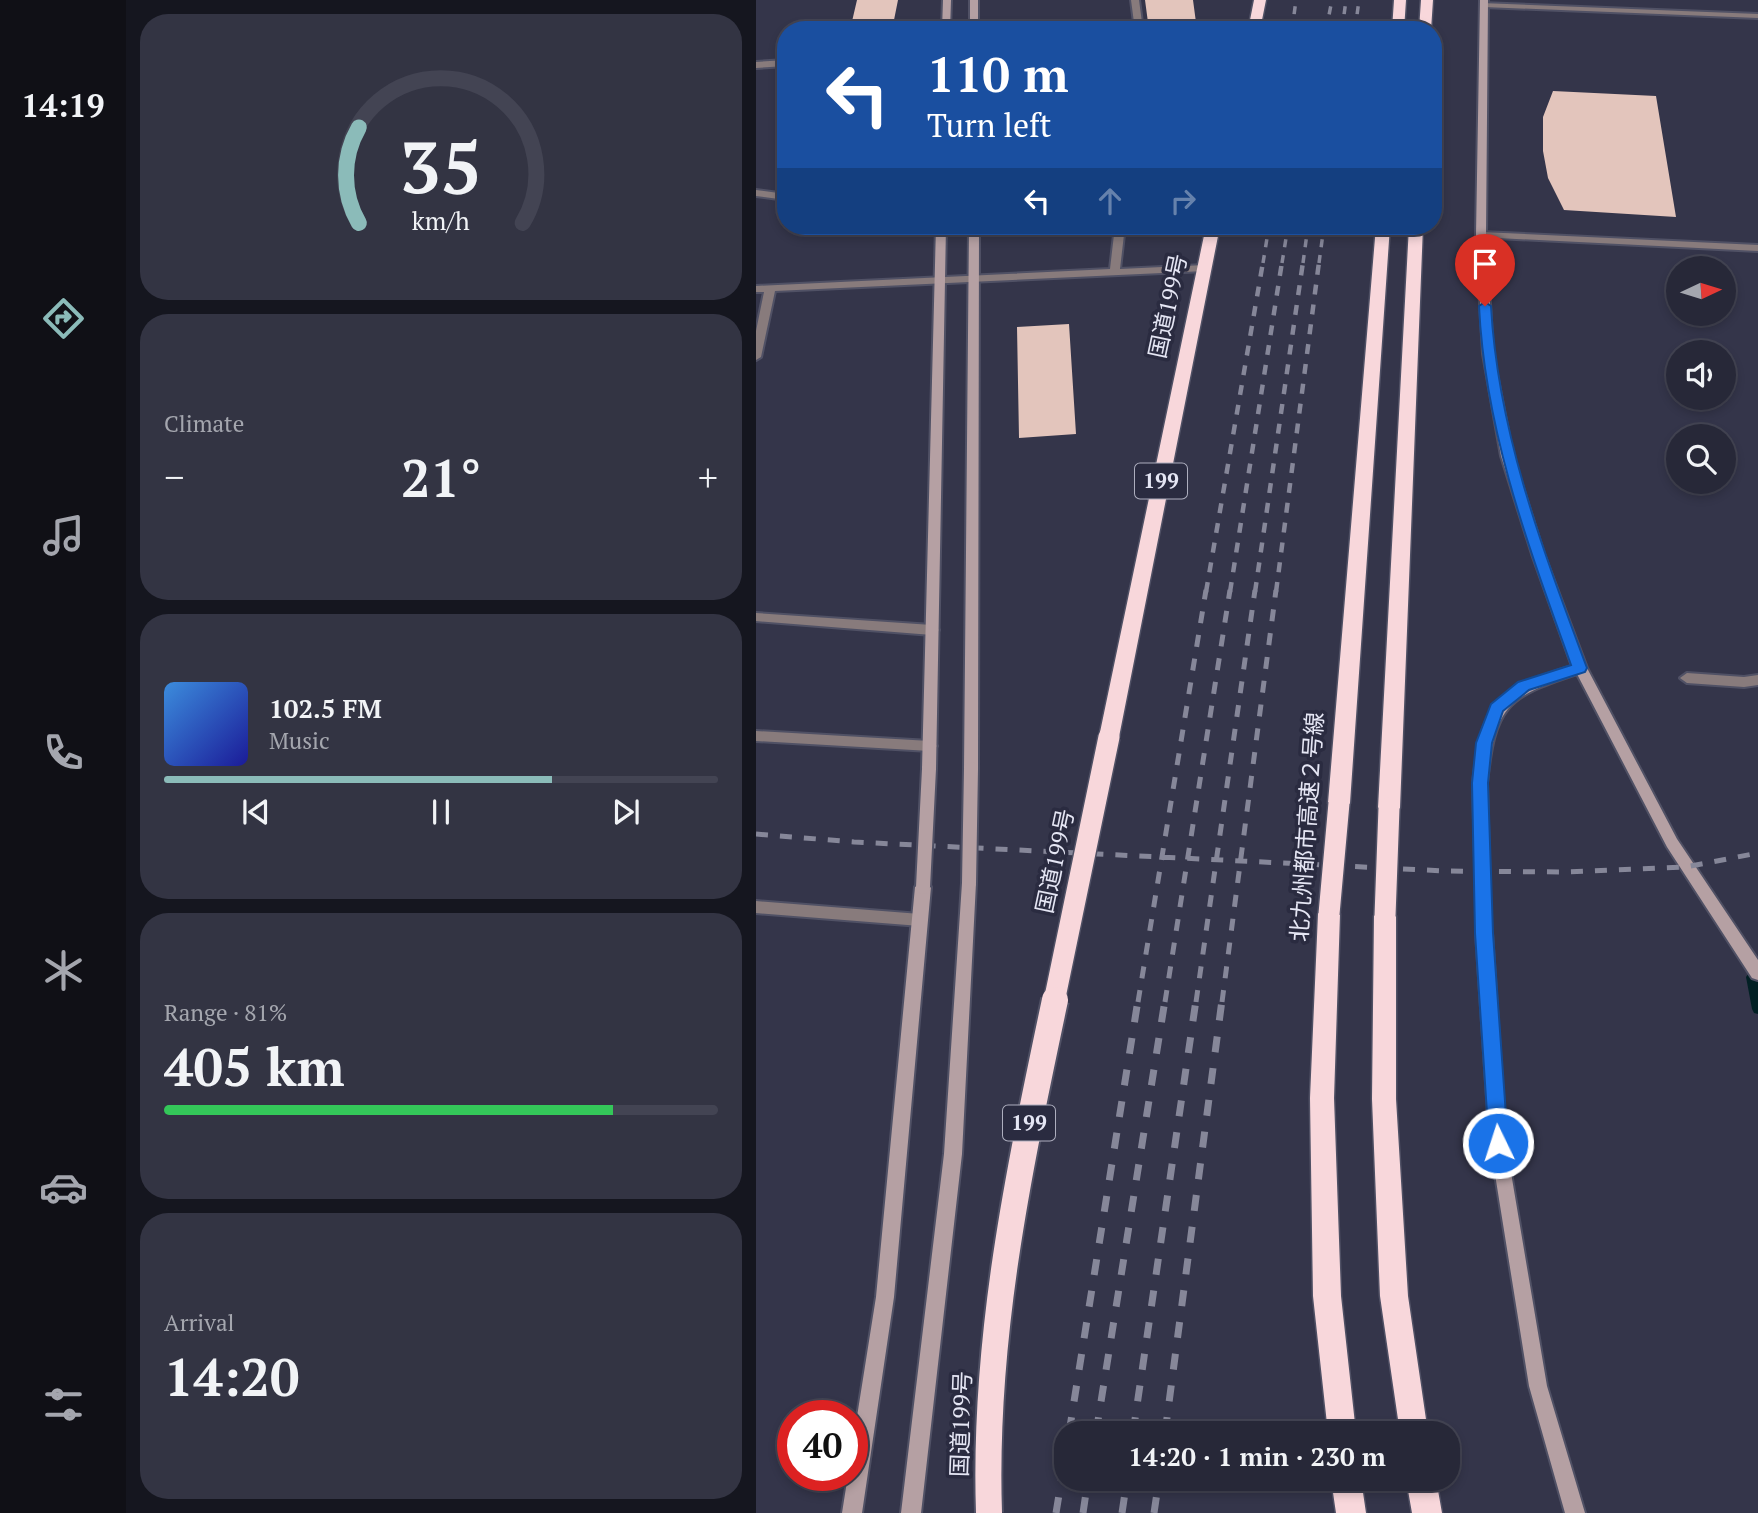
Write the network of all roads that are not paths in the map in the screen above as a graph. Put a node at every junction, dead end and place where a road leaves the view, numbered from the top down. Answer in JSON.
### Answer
{"nodes":[{"id":1,"x":947,"y":0,"type":"edge"},
{"id":2,"x":974,"y":0,"type":"edge"},
{"id":3,"x":1135,"y":0,"type":"edge"},
{"id":4,"x":1260,"y":0,"type":"edge"},
{"id":5,"x":1400,"y":0,"type":"edge"},
{"id":6,"x":1427,"y":0,"type":"edge"},
{"id":7,"x":1484,"y":2,"type":"edge"},
{"id":8,"x":1758,"y":16,"type":"edge"},
{"id":9,"x":946,"y":21,"type":"edge"},
{"id":10,"x":974,"y":21,"type":"edge"},
{"id":11,"x":1138,"y":21,"type":"edge"},
{"id":12,"x":1256,"y":21,"type":"edge"},
{"id":13,"x":1399,"y":21,"type":"edge"},
{"id":14,"x":1426,"y":21,"type":"edge"},
{"id":15,"x":777,"y":64,"type":"edge"},
{"id":16,"x":756,"y":65,"type":"edge"},
{"id":17,"x":756,"y":193,"type":"edge"},
{"id":18,"x":777,"y":196,"type":"edge"},
{"id":19,"x":941,"y":235,"type":"edge"},
{"id":20,"x":974,"y":235,"type":"edge"},
{"id":21,"x":1119,"y":235,"type":"edge"},
{"id":22,"x":1211,"y":235,"type":"edge"},
{"id":23,"x":1382,"y":235,"type":"edge"},
{"id":24,"x":1416,"y":235,"type":"edge"},
{"id":25,"x":1481,"y":235,"type":"junction"},
{"id":26,"x":1758,"y":248,"type":"edge"},
{"id":27,"x":1205,"y":268,"type":"junction"},
{"id":28,"x":1115,"y":271,"type":"junction"},
{"id":29,"x":975,"y":277,"type":"junction"},
{"id":30,"x":940,"y":279,"type":"junction"},
{"id":31,"x":770,"y":288,"type":"junction"},
{"id":32,"x":756,"y":289,"type":"edge"},
{"id":33,"x":756,"y":357,"type":"edge"},
{"id":34,"x":756,"y":617,"type":"edge"},
{"id":35,"x":932,"y":630,"type":"junction"},
{"id":36,"x":1580,"y":668,"type":"junction"},
{"id":37,"x":1687,"y":678,"type":"dead end"},
{"id":38,"x":1758,"y":680,"type":"edge"},
{"id":39,"x":756,"y":736,"type":"edge"},
{"id":40,"x":930,"y":746,"type":"junction"},
{"id":41,"x":756,"y":907,"type":"edge"},
{"id":42,"x":920,"y":920,"type":"junction"},
{"id":43,"x":1758,"y":973,"type":"edge"},
{"id":44,"x":1341,"y":1421,"type":"edge"},
{"id":45,"x":1412,"y":1421,"type":"edge"},
{"id":46,"x":1347,"y":1491,"type":"edge"},
{"id":47,"x":1423,"y":1491,"type":"edge"},
{"id":48,"x":852,"y":1513,"type":"edge"},
{"id":49,"x":911,"y":1513,"type":"edge"},
{"id":50,"x":989,"y":1513,"type":"edge"},
{"id":51,"x":1350,"y":1513,"type":"edge"},
{"id":52,"x":1427,"y":1513,"type":"edge"},
{"id":53,"x":1575,"y":1513,"type":"edge"}],
"edges":[{"from":1,"to":9,"type":"street"},
{"from":2,"to":10,"type":"street"},
{"from":3,"to":11,"type":"street"},
{"from":4,"to":12,"type":"highway"},
{"from":5,"to":13,"type":"highway"},
{"from":6,"to":14,"type":"highway"},
{"from":7,"to":8,"type":"street"},
{"from":7,"to":25,"type":"street"},
{"from":15,"to":16,"type":"street"},
{"from":17,"to":18,"type":"street"},
{"from":19,"to":30,"type":"street"},
{"from":20,"to":29,"type":"street"},
{"from":21,"to":28,"type":"street"},
{"from":22,"to":27,"type":"highway","name":"国道199号","number":"199"},
{"from":23,"to":44,"type":"highway","name":"北九州都市高速２号線","bridge":true},
{"from":24,"to":45,"type":"highway","bridge":true},
{"from":25,"to":26,"type":"street"},
{"from":25,"to":36,"type":"street"},
{"from":27,"to":28,"type":"street"},
{"from":27,"to":50,"type":"highway","name":"国道199号","number":"199","bridge":true},
{"from":28,"to":29,"type":"street"},
{"from":29,"to":30,"type":"street"},
{"from":29,"to":49,"type":"street","bridge":true},
{"from":30,"to":31,"type":"street"},
{"from":30,"to":35,"type":"street"},
{"from":31,"to":32,"type":"street"},
{"from":31,"to":33,"type":"street"},
{"from":34,"to":35,"type":"street"},
{"from":35,"to":40,"type":"street"},
{"from":36,"to":43,"type":"street"},
{"from":36,"to":53,"type":"street","bridge":true},
{"from":37,"to":38,"type":"street"},
{"from":39,"to":40,"type":"street"},
{"from":40,"to":42,"type":"street","bridge":true},
{"from":41,"to":42,"type":"street"},
{"from":42,"to":48,"type":"street"},
{"from":46,"to":51,"type":"highway"},
{"from":47,"to":52,"type":"highway"}]}
